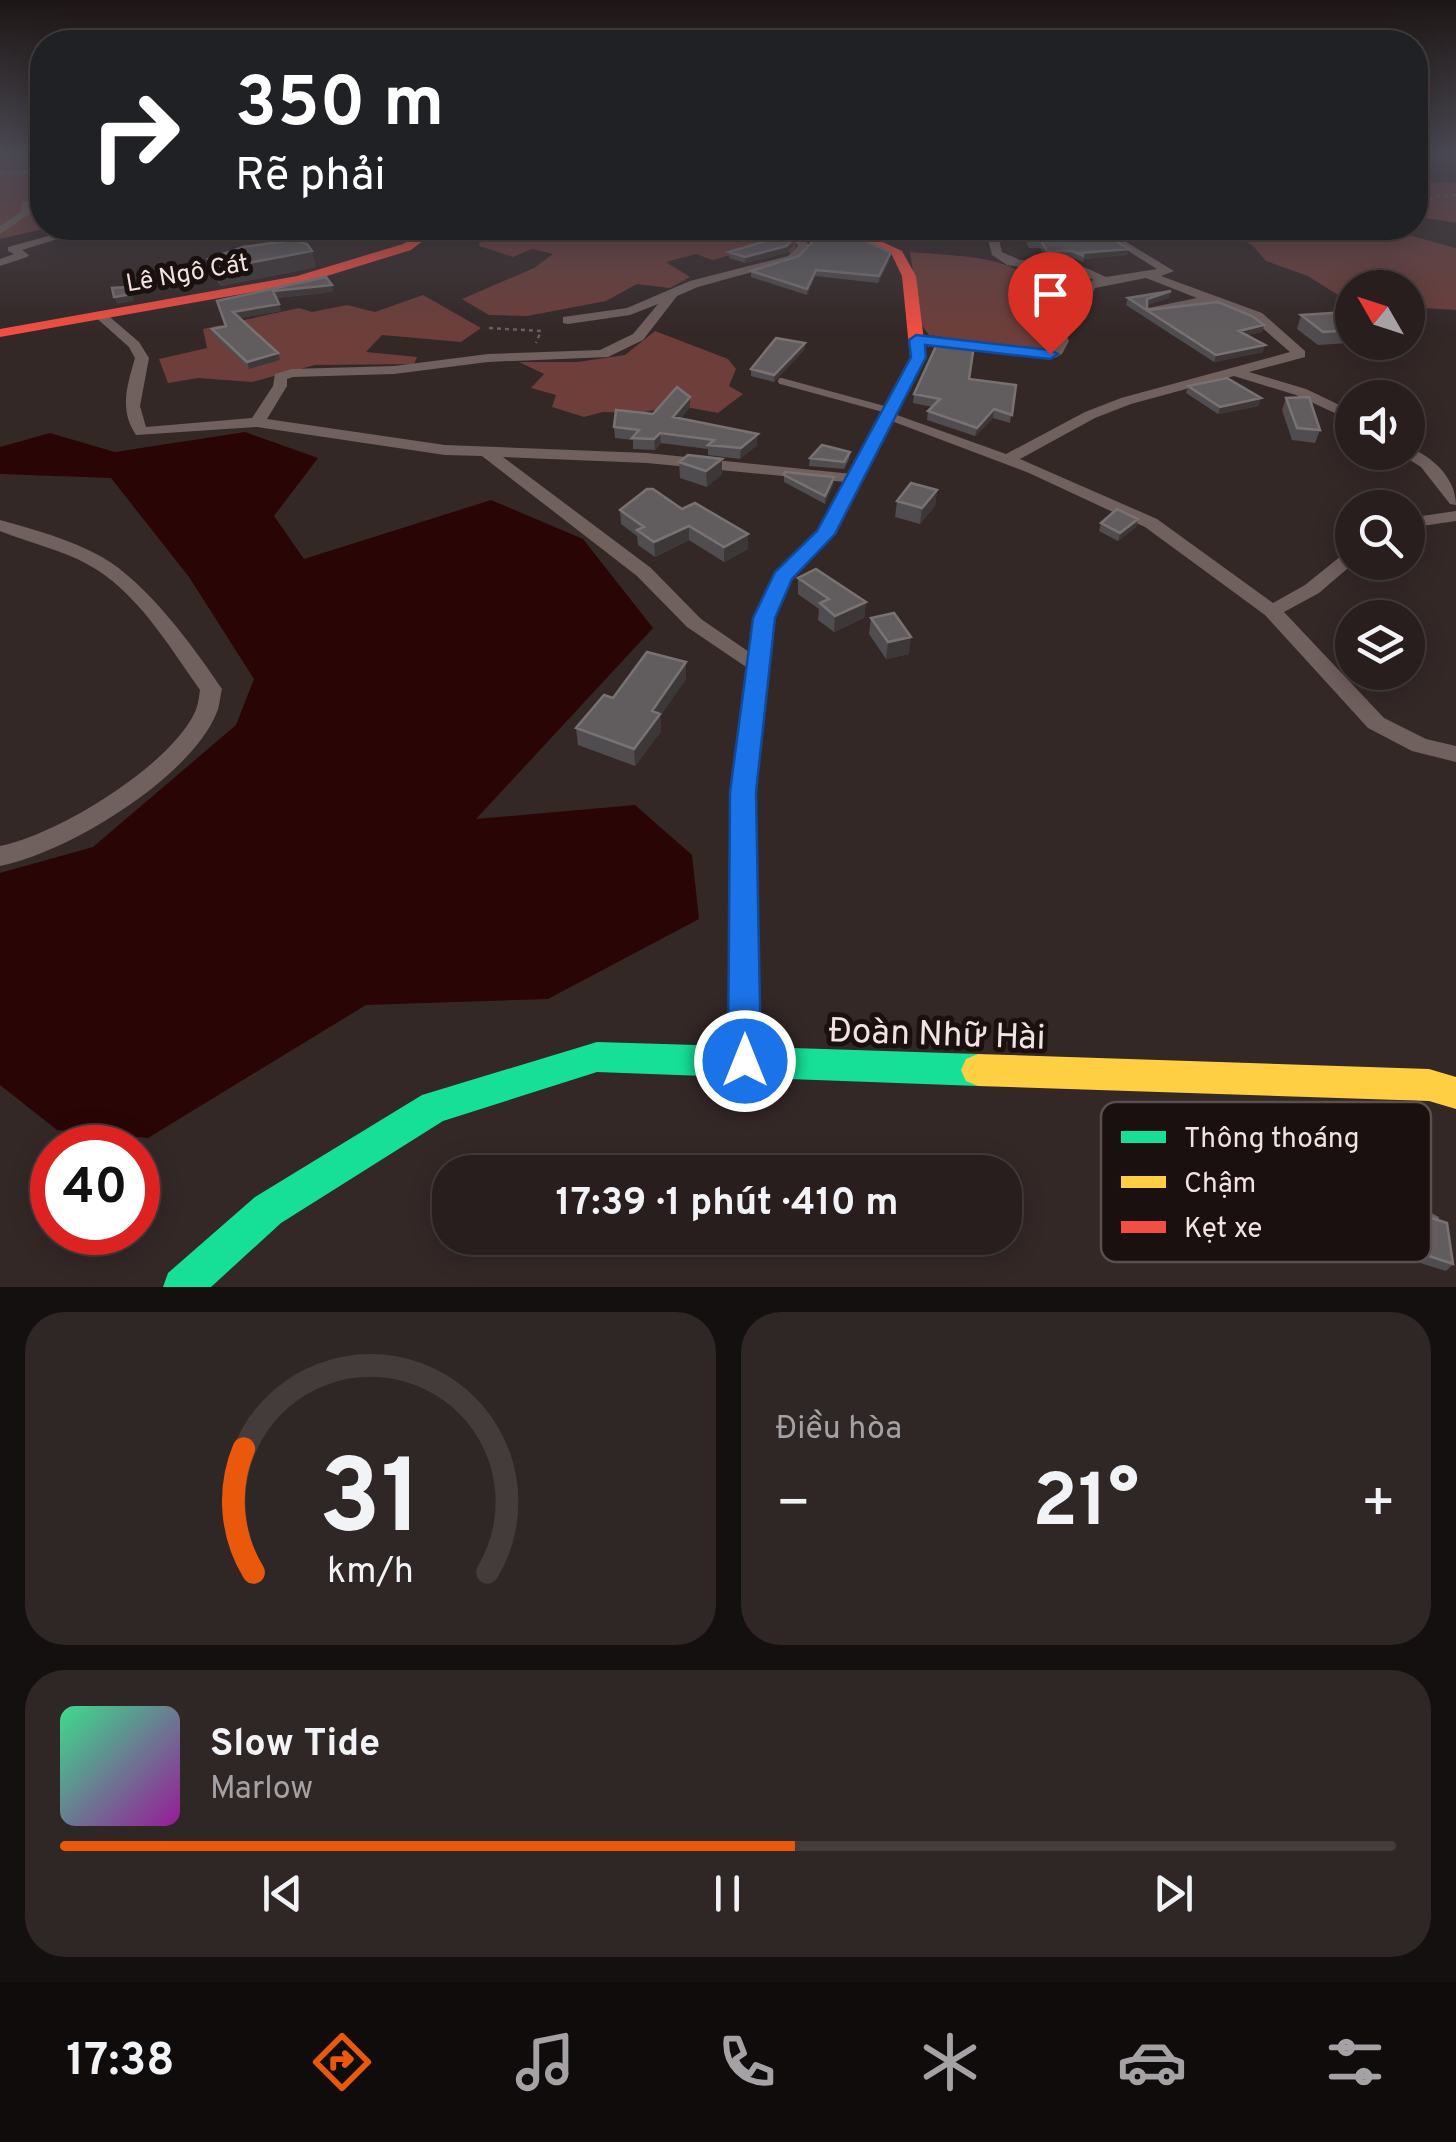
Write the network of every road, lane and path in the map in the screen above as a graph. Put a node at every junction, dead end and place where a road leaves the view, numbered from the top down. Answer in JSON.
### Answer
{"nodes":[{"id":1,"x":26,"y":213,"type":"edge"},
{"id":2,"x":0,"y":231,"type":"edge"},
{"id":3,"x":33,"y":240,"type":"edge"},
{"id":4,"x":411,"y":240,"type":"edge"},
{"id":5,"x":799,"y":240,"type":"edge"},
{"id":6,"x":871,"y":240,"type":"edge"},
{"id":7,"x":995,"y":240,"type":"edge"},
{"id":8,"x":1118,"y":240,"type":"edge"},
{"id":9,"x":6,"y":246,"type":"edge"},
{"id":10,"x":0,"y":263,"type":"edge"},
{"id":11,"x":1151,"y":276,"type":"junction"},
{"id":12,"x":1104,"y":281,"type":"junction"},
{"id":13,"x":672,"y":294,"type":"junction"},
{"id":14,"x":1215,"y":297,"type":"junction"},
{"id":15,"x":1152,"y":311,"type":"edge"},
{"id":16,"x":99,"y":316,"type":"junction"},
{"id":17,"x":568,"y":320,"type":"dead end"},
{"id":18,"x":489,"y":328,"type":"dead end"},
{"id":19,"x":0,"y":333,"type":"edge"},
{"id":20,"x":916,"y":340,"type":"junction"},
{"id":21,"x":529,"y":356,"type":"junction"},
{"id":22,"x":1238,"y":374,"type":"junction"},
{"id":23,"x":781,"y":381,"type":"dead end"},
{"id":24,"x":1335,"y":408,"type":"edge"},
{"id":25,"x":891,"y":414,"type":"junction"},
{"id":26,"x":257,"y":422,"type":"junction"},
{"id":27,"x":485,"y":451,"type":"junction"},
{"id":28,"x":1007,"y":460,"type":"junction"},
{"id":29,"x":1425,"y":463,"type":"edge"},
{"id":30,"x":856,"y":478,"type":"junction"},
{"id":31,"x":1456,"y":500,"type":"edge"},
{"id":32,"x":1456,"y":516,"type":"edge"},
{"id":33,"x":1425,"y":521,"type":"edge"},
{"id":34,"x":0,"y":525,"type":"edge"},
{"id":35,"x":1335,"y":570,"type":"edge"},
{"id":36,"x":1272,"y":610,"type":"junction"},
{"id":37,"x":758,"y":668,"type":"junction"},
{"id":38,"x":1456,"y":754,"type":"edge"},
{"id":39,"x":0,"y":856,"type":"edge"},
{"id":40,"x":745,"y":1061,"type":"junction"},
{"id":41,"x":1456,"y":1093,"type":"edge"},
{"id":42,"x":1431,"y":1216,"type":"edge"},
{"id":43,"x":1440,"y":1221,"type":"edge"},
{"id":44,"x":182,"y":1287,"type":"edge"}],
"edges":[{"from":1,"to":2,"type":"street"},
{"from":3,"to":9,"type":"street"},
{"from":4,"to":16,"type":"street","name":"Lê Ngô Cát"},
{"from":5,"to":13,"type":"street"},
{"from":6,"to":20,"type":"street"},
{"from":7,"to":12,"type":"street"},
{"from":8,"to":11,"type":"street"},
{"from":9,"to":10,"type":"street"},
{"from":11,"to":12,"type":"street"},
{"from":11,"to":14,"type":"street"},
{"from":12,"to":20,"type":"street"},
{"from":13,"to":17,"type":"street"},
{"from":13,"to":21,"type":"street"},
{"from":14,"to":15,"type":"street"},
{"from":14,"to":22,"type":"street"},
{"from":16,"to":19,"type":"street","name":"Lê Ngô Cát"},
{"from":16,"to":26,"type":"street"},
{"from":18,"to":21,"type":"path"},
{"from":20,"to":25,"type":"street"},
{"from":21,"to":26,"type":"street"},
{"from":22,"to":24,"type":"street"},
{"from":22,"to":28,"type":"street"},
{"from":23,"to":25,"type":"lane"},
{"from":25,"to":28,"type":"street"},
{"from":25,"to":30,"type":"street"},
{"from":26,"to":27,"type":"street"},
{"from":27,"to":30,"type":"street"},
{"from":27,"to":37,"type":"street"},
{"from":28,"to":36,"type":"street"},
{"from":29,"to":31,"type":"street"},
{"from":30,"to":37,"type":"street"},
{"from":32,"to":33,"type":"street"},
{"from":34,"to":39,"type":"street"},
{"from":35,"to":36,"type":"street"},
{"from":36,"to":38,"type":"street"},
{"from":37,"to":40,"type":"street"},
{"from":40,"to":41,"type":"street","name":"Đoàn Nhữ Hài"},
{"from":40,"to":44,"type":"street","name":"Đoàn Nhữ Hài"},
{"from":42,"to":43,"type":"path"}]}
